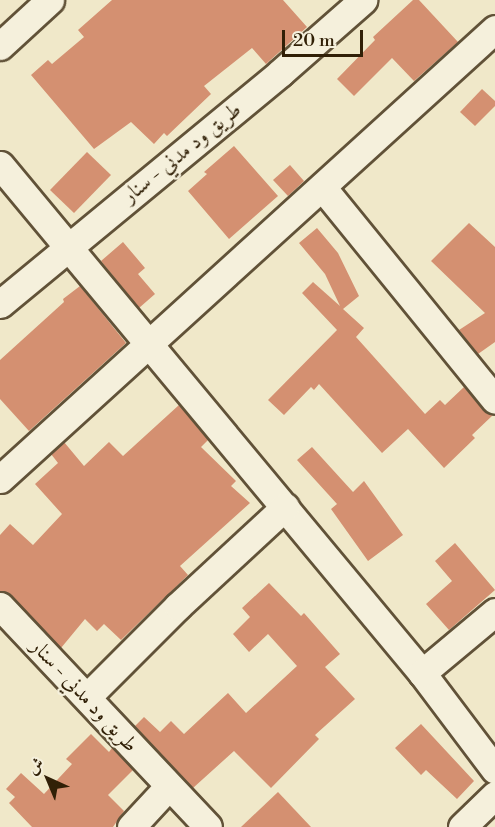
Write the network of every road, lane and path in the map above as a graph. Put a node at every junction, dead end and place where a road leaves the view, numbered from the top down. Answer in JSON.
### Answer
{"nodes":[{"id":1,"x":50,"y":0,"type":"edge"},
{"id":2,"x":363,"y":0,"type":"edge"},
{"id":3,"x":495,"y":29,"type":"edge"},
{"id":4,"x":0,"y":46,"type":"edge"},
{"id":5,"x":0,"y":165,"type":"edge"},
{"id":6,"x":322,"y":187,"type":"junction"},
{"id":7,"x":70,"y":246,"type":"junction"},
{"id":8,"x":0,"y":304,"type":"edge"},
{"id":9,"x":151,"y":344,"type":"junction"},
{"id":10,"x":493,"y":395,"type":"edge"},
{"id":11,"x":0,"y":479,"type":"edge"},
{"id":12,"x":285,"y":507,"type":"junction"},
{"id":13,"x":0,"y":606,"type":"edge"},
{"id":14,"x":495,"y":612,"type":"edge"},
{"id":15,"x":422,"y":673,"type":"junction"},
{"id":16,"x":87,"y":697,"type":"junction"},
{"id":17,"x":495,"y":770,"type":"edge"},
{"id":18,"x":168,"y":787,"type":"junction"},
{"id":19,"x":495,"y":795,"type":"edge"},
{"id":20,"x":131,"y":827,"type":"edge"},
{"id":21,"x":208,"y":827,"type":"edge"},
{"id":22,"x":462,"y":827,"type":"edge"}],
"edges":[{"from":1,"to":4,"type":"street"},
{"from":2,"to":7,"type":"street","name":"طريق ود مدني - سنار"},
{"from":3,"to":6,"type":"street"},
{"from":5,"to":7,"type":"street"},
{"from":6,"to":9,"type":"street"},
{"from":6,"to":10,"type":"street"},
{"from":7,"to":8,"type":"street","name":"طريق ود مدني - سنار"},
{"from":7,"to":9,"type":"street"},
{"from":9,"to":11,"type":"street"},
{"from":9,"to":12,"type":"street"},
{"from":12,"to":15,"type":"street"},
{"from":12,"to":16,"type":"street"},
{"from":13,"to":16,"type":"street","name":"طريق ود مدني - سنار"},
{"from":14,"to":15,"type":"street"},
{"from":15,"to":17,"type":"street"},
{"from":16,"to":18,"type":"street","name":"طريق ود مدني - سنار"},
{"from":18,"to":20,"type":"street"},
{"from":18,"to":21,"type":"street","name":"طريق ود مدني - سنار"},
{"from":19,"to":22,"type":"street"}]}
